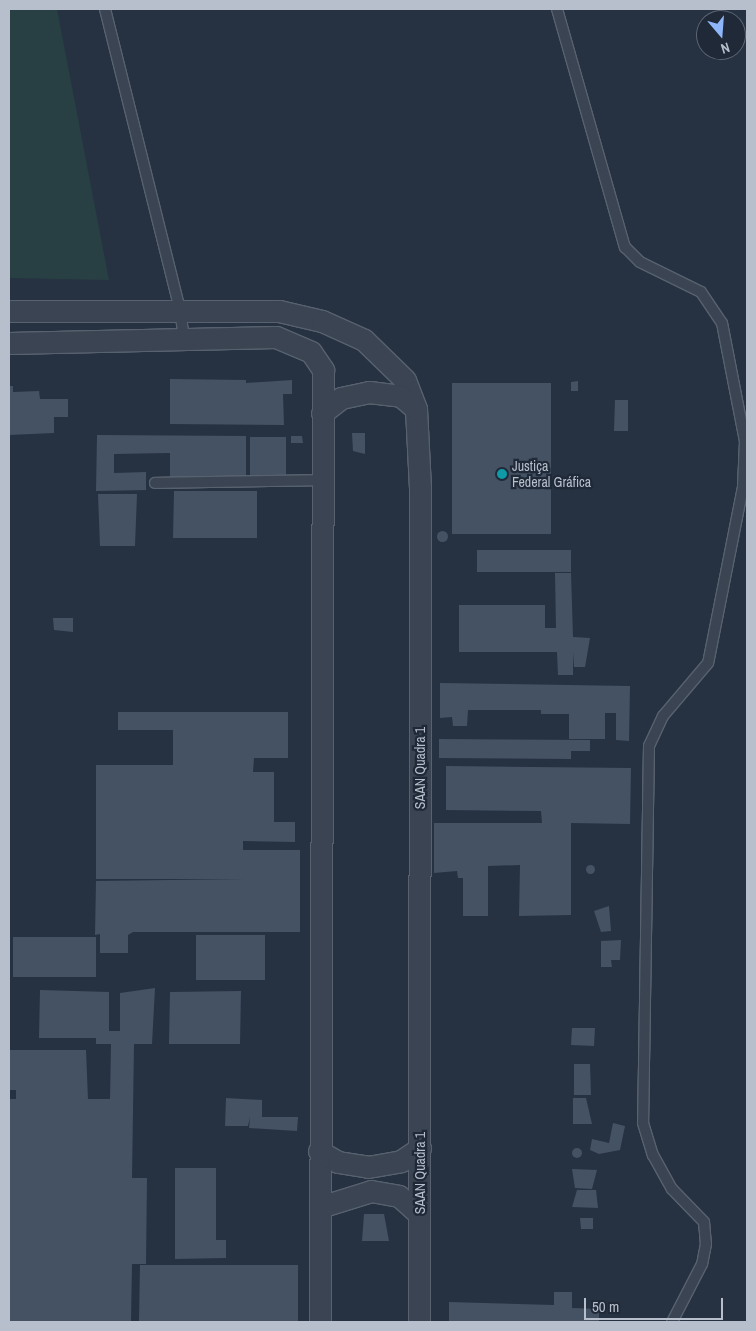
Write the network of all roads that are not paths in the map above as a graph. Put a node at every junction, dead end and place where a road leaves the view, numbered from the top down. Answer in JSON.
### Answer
{"nodes":[{"id":1,"x":105,"y":9,"type":"edge"},
{"id":2,"x":557,"y":9,"type":"edge"},
{"id":3,"x":180,"y":310,"type":"junction"},
{"id":4,"x":9,"y":311,"type":"edge"},
{"id":5,"x":184,"y":340,"type":"junction"},
{"id":6,"x":9,"y":343,"type":"edge"},
{"id":7,"x":416,"y":409,"type":"junction"},
{"id":8,"x":322,"y":413,"type":"junction"},
{"id":9,"x":324,"y":480,"type":"junction"},
{"id":10,"x":155,"y":483,"type":"dead end"},
{"id":11,"x":420,"y":1148,"type":"junction"},
{"id":12,"x":319,"y":1151,"type":"junction"},
{"id":13,"x":320,"y":1207,"type":"junction"},
{"id":14,"x":419,"y":1214,"type":"junction"},
{"id":15,"x":320,"y":1322,"type":"edge"},
{"id":16,"x":419,"y":1322,"type":"edge"},
{"id":17,"x":672,"y":1322,"type":"edge"}],
"edges":[{"from":1,"to":3,"type":"lane"},
{"from":2,"to":17,"type":"lane"},
{"from":3,"to":4,"type":"street","name":"SAAN Quadra 1"},
{"from":3,"to":5,"type":"lane"},
{"from":3,"to":7,"type":"street","name":"SAAN Quadra 1"},
{"from":5,"to":6,"type":"street"},
{"from":5,"to":8,"type":"street"},
{"from":7,"to":8,"type":"street"},
{"from":7,"to":11,"type":"street","name":"SAAN Quadra 1"},
{"from":8,"to":9,"type":"street"},
{"from":9,"to":10,"type":"lane"},
{"from":9,"to":12,"type":"street"},
{"from":11,"to":12,"type":"street"},
{"from":11,"to":14,"type":"street","name":"SAAN Quadra 1"},
{"from":12,"to":13,"type":"street"},
{"from":13,"to":14,"type":"street"},
{"from":13,"to":15,"type":"street"},
{"from":14,"to":16,"type":"street","name":"SAAN Quadra 1"}]}
